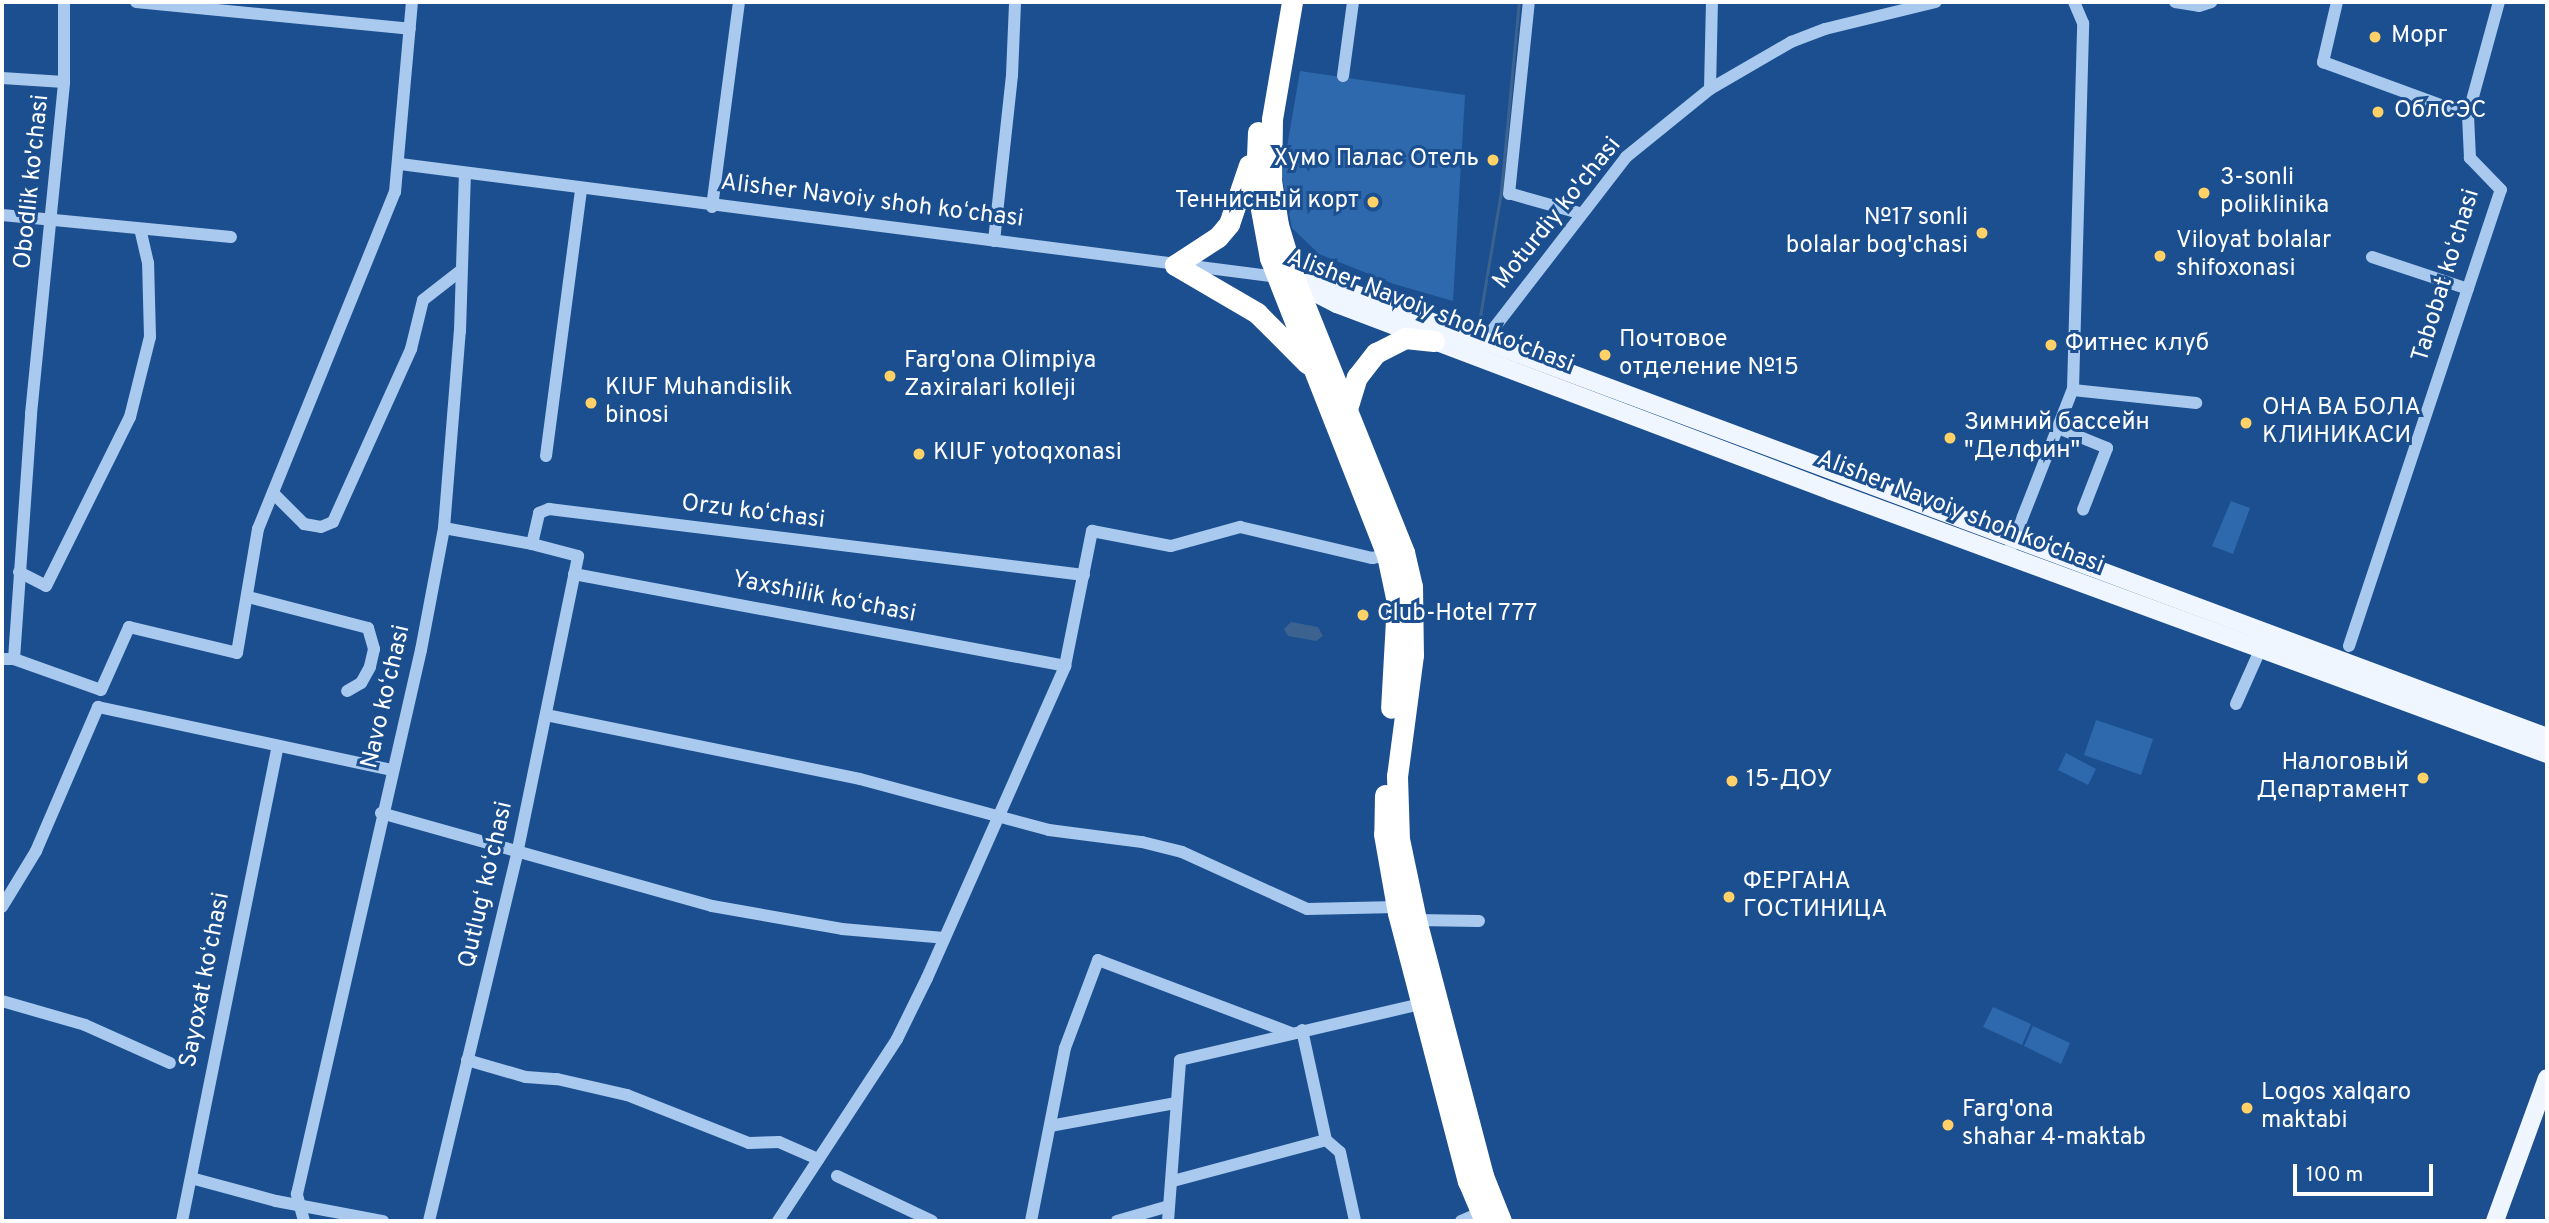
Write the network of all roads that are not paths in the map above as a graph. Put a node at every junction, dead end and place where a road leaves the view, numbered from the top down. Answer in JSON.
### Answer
{"nodes":[{"id":1,"x":64,"y":2,"type":"edge"},
{"id":2,"x":136,"y":2,"type":"edge"},
{"id":3,"x":412,"y":2,"type":"edge"},
{"id":4,"x":739,"y":2,"type":"edge"},
{"id":5,"x":1015,"y":2,"type":"edge"},
{"id":6,"x":1278,"y":2,"type":"edge"},
{"id":7,"x":1292,"y":2,"type":"edge"},
{"id":8,"x":1353,"y":2,"type":"edge"},
{"id":9,"x":1529,"y":2,"type":"edge"},
{"id":10,"x":1712,"y":2,"type":"edge"},
{"id":11,"x":1936,"y":2,"type":"edge"},
{"id":12,"x":2074,"y":2,"type":"edge"},
{"id":13,"x":2175,"y":2,"type":"edge"},
{"id":14,"x":2211,"y":2,"type":"edge"},
{"id":15,"x":2337,"y":2,"type":"edge"},
{"id":16,"x":2499,"y":2,"type":"edge"},
{"id":17,"x":410,"y":29,"type":"junction"},
{"id":18,"x":1343,"y":76,"type":"dead end"},
{"id":19,"x":2,"y":78,"type":"edge"},
{"id":20,"x":64,"y":82,"type":"junction"},
{"id":21,"x":1710,"y":89,"type":"junction"},
{"id":22,"x":2468,"y":115,"type":"junction"},
{"id":23,"x":1258,"y":118,"type":"junction"},
{"id":24,"x":400,"y":164,"type":"junction"},
{"id":25,"x":465,"y":173,"type":"junction"},
{"id":26,"x":581,"y":189,"type":"junction"},
{"id":27,"x":712,"y":207,"type":"junction"},
{"id":28,"x":1579,"y":213,"type":"junction"},
{"id":29,"x":2,"y":215,"type":"edge"},
{"id":30,"x":50,"y":220,"type":"junction"},
{"id":31,"x":140,"y":229,"type":"junction"},
{"id":32,"x":230,"y":237,"type":"dead end"},
{"id":33,"x":994,"y":241,"type":"junction"},
{"id":34,"x":2372,"y":257,"type":"dead end"},
{"id":35,"x":1175,"y":265,"type":"junction"},
{"id":36,"x":459,"y":272,"type":"junction"},
{"id":37,"x":1286,"y":279,"type":"junction"},
{"id":38,"x":2468,"y":289,"type":"junction"},
{"id":39,"x":1434,"y":341,"type":"junction"},
{"id":40,"x":1484,"y":341,"type":"junction"},
{"id":41,"x":1317,"y":376,"type":"junction"},
{"id":42,"x":2073,"y":390,"type":"junction"},
{"id":43,"x":2196,"y":403,"type":"dead end"},
{"id":44,"x":1347,"y":409,"type":"junction"},
{"id":45,"x":2058,"y":428,"type":"junction"},
{"id":46,"x":546,"y":456,"type":"dead end"},
{"id":47,"x":273,"y":493,"type":"junction"},
{"id":48,"x":2083,"y":510,"type":"dead end"},
{"id":49,"x":444,"y":528,"type":"junction"},
{"id":50,"x":2014,"y":539,"type":"junction"},
{"id":51,"x":532,"y":544,"type":"junction"},
{"id":52,"x":1387,"y":555,"type":"junction"},
{"id":53,"x":2007,"y":557,"type":"junction"},
{"id":54,"x":19,"y":572,"type":"junction"},
{"id":55,"x":574,"y":574,"type":"junction"},
{"id":56,"x":1084,"y":575,"type":"junction"},
{"id":57,"x":248,"y":597,"type":"junction"},
{"id":58,"x":2349,"y":646,"type":"dead end"},
{"id":59,"x":2260,"y":650,"type":"junction"},
{"id":60,"x":8,"y":659,"type":"edge"},
{"id":61,"x":1065,"y":666,"type":"junction"},
{"id":62,"x":347,"y":691,"type":"dead end"},
{"id":63,"x":2236,"y":704,"type":"dead end"},
{"id":64,"x":546,"y":715,"type":"junction"},
{"id":65,"x":2547,"y":737,"type":"edge"},
{"id":66,"x":277,"y":748,"type":"junction"},
{"id":67,"x":2547,"y":754,"type":"edge"},
{"id":68,"x":391,"y":770,"type":"junction"},
{"id":69,"x":382,"y":813,"type":"junction"},
{"id":70,"x":996,"y":813,"type":"junction"},
{"id":71,"x":518,"y":849,"type":"junction"},
{"id":72,"x":2,"y":907,"type":"edge"},
{"id":73,"x":1397,"y":907,"type":"junction"},
{"id":74,"x":1416,"y":920,"type":"junction"},
{"id":75,"x":1479,"y":921,"type":"dead end"},
{"id":76,"x":944,"y":939,"type":"junction"},
{"id":77,"x":2,"y":1002,"type":"edge"},
{"id":78,"x":1421,"y":1004,"type":"junction"},
{"id":79,"x":1296,"y":1031,"type":"junction"},
{"id":80,"x":467,"y":1060,"type":"junction"},
{"id":81,"x":170,"y":1063,"type":"dead end"},
{"id":82,"x":2547,"y":1078,"type":"edge"},
{"id":83,"x":1175,"y":1103,"type":"junction"},
{"id":84,"x":1050,"y":1126,"type":"junction"},
{"id":85,"x":1326,"y":1140,"type":"junction"},
{"id":86,"x":818,"y":1159,"type":"junction"},
{"id":87,"x":838,"y":1176,"type":"dead end"},
{"id":88,"x":191,"y":1178,"type":"junction"},
{"id":89,"x":1173,"y":1181,"type":"junction"},
{"id":90,"x":1169,"y":1206,"type":"junction"},
{"id":91,"x":302,"y":1207,"type":"junction"},
{"id":92,"x":1483,"y":1217,"type":"edge"},
{"id":93,"x":182,"y":1221,"type":"edge"},
{"id":94,"x":304,"y":1221,"type":"edge"},
{"id":95,"x":383,"y":1221,"type":"edge"},
{"id":96,"x":429,"y":1221,"type":"edge"},
{"id":97,"x":778,"y":1221,"type":"edge"},
{"id":98,"x":932,"y":1221,"type":"edge"},
{"id":99,"x":1031,"y":1221,"type":"edge"},
{"id":100,"x":1117,"y":1221,"type":"edge"},
{"id":101,"x":1168,"y":1221,"type":"edge"},
{"id":102,"x":1355,"y":1221,"type":"edge"},
{"id":103,"x":1461,"y":1221,"type":"edge"},
{"id":104,"x":1501,"y":1221,"type":"edge"},
{"id":105,"x":2495,"y":1221,"type":"edge"}],
"edges":[{"from":1,"to":20,"type":"street","name":"Obodlik ko'chasi"},
{"from":2,"to":17,"type":"street"},
{"from":3,"to":17,"type":"street"},
{"from":4,"to":27,"type":"street"},
{"from":5,"to":33,"type":"street"},
{"from":6,"to":23,"type":"highway"},
{"from":7,"to":37,"type":"highway"},
{"from":8,"to":18,"type":"street"},
{"from":9,"to":28,"type":"street"},
{"from":10,"to":21,"type":"street"},
{"from":11,"to":21,"type":"street","name":"Moturdiy ko'chasi"},
{"from":12,"to":42,"type":"street"},
{"from":13,"to":14,"type":"street"},
{"from":15,"to":22,"type":"street"},
{"from":16,"to":22,"type":"street","name":"Tabobat koʻchasi"},
{"from":17,"to":24,"type":"street"},
{"from":19,"to":20,"type":"street"},
{"from":20,"to":30,"type":"street","name":"Obodlik ko'chasi"},
{"from":21,"to":28,"type":"street","name":"Moturdiy ko'chasi"},
{"from":22,"to":38,"type":"street","name":"Tabobat koʻchasi"},
{"from":23,"to":35,"type":"highway"},
{"from":23,"to":37,"type":"highway"},
{"from":24,"to":25,"type":"street","name":"Alisher Navoiy shoh koʻchasi"},
{"from":24,"to":47,"type":"street"},
{"from":25,"to":26,"type":"street","name":"Alisher Navoiy shoh koʻchasi"},
{"from":25,"to":36,"type":"street","name":"Navo koʻchasi"},
{"from":26,"to":27,"type":"street","name":"Alisher Navoiy shoh koʻchasi"},
{"from":26,"to":46,"type":"street"},
{"from":27,"to":33,"type":"street","name":"Alisher Navoiy shoh koʻchasi"},
{"from":28,"to":40,"type":"street","name":"Moturdiy ko'chasi"},
{"from":29,"to":30,"type":"street"},
{"from":30,"to":31,"type":"street"},
{"from":30,"to":54,"type":"street","name":"Obodlik ko'chasi"},
{"from":31,"to":32,"type":"street"},
{"from":31,"to":54,"type":"street"},
{"from":33,"to":35,"type":"street","name":"Alisher Navoiy shoh koʻchasi"},
{"from":34,"to":38,"type":"street"},
{"from":35,"to":37,"type":"street","name":"Alisher Navoiy shoh koʻchasi"},
{"from":35,"to":41,"type":"highway"},
{"from":36,"to":47,"type":"street"},
{"from":36,"to":49,"type":"street","name":"Navo koʻchasi"},
{"from":37,"to":39,"type":"main road","name":"Alisher Navoiy shoh koʻchasi"},
{"from":37,"to":40,"type":"main road","name":"Alisher Navoiy shoh koʻchasi"},
{"from":37,"to":41,"type":"highway"},
{"from":37,"to":44,"type":"highway"},
{"from":38,"to":58,"type":"street","name":"Tabobat koʻchasi"},
{"from":39,"to":44,"type":"highway"},
{"from":39,"to":53,"type":"main road","name":"Alisher Navoiy shoh koʻchasi"},
{"from":40,"to":50,"type":"main road","name":"Alisher Navoiy shoh koʻchasi"},
{"from":41,"to":52,"type":"highway"},
{"from":42,"to":43,"type":"street"},
{"from":42,"to":45,"type":"street"},
{"from":44,"to":74,"type":"highway"},
{"from":45,"to":48,"type":"street"},
{"from":45,"to":50,"type":"street"},
{"from":47,"to":57,"type":"street"},
{"from":49,"to":51,"type":"street"},
{"from":49,"to":68,"type":"street","name":"Navo koʻchasi"},
{"from":50,"to":53,"type":"street"},
{"from":50,"to":65,"type":"main road","name":"Alisher Navoiy shoh koʻchasi"},
{"from":51,"to":55,"type":"street","name":"Qutlugʻ koʻchasi"},
{"from":51,"to":56,"type":"street","name":"Orzu koʻchasi"},
{"from":52,"to":56,"type":"street"},
{"from":52,"to":73,"type":"highway"},
{"from":53,"to":59,"type":"main road","name":"Alisher Navoiy shoh koʻchasi"},
{"from":54,"to":60,"type":"street","name":"Obodlik ko'chasi"},
{"from":55,"to":61,"type":"street","name":"Yaxshilik koʻchasi"},
{"from":55,"to":64,"type":"street","name":"Qutlugʻ koʻchasi"},
{"from":56,"to":61,"type":"street"},
{"from":57,"to":60,"type":"street"},
{"from":57,"to":62,"type":"street"},
{"from":59,"to":63,"type":"street"},
{"from":59,"to":67,"type":"main road","name":"Alisher Navoiy shoh koʻchasi"},
{"from":61,"to":70,"type":"street"},
{"from":64,"to":70,"type":"street"},
{"from":64,"to":71,"type":"street","name":"Qutlugʻ koʻchasi"},
{"from":66,"to":68,"type":"street"},
{"from":66,"to":72,"type":"street"},
{"from":66,"to":88,"type":"street","name":"Sayoxat koʻchasi"},
{"from":68,"to":69,"type":"street","name":"Navo koʻchasi"},
{"from":69,"to":71,"type":"street"},
{"from":69,"to":91,"type":"street","name":"Navo koʻchasi"},
{"from":70,"to":73,"type":"street"},
{"from":70,"to":76,"type":"street"},
{"from":71,"to":76,"type":"street"},
{"from":71,"to":80,"type":"street","name":"Qutlugʻ koʻchasi"},
{"from":73,"to":78,"type":"highway"},
{"from":74,"to":75,"type":"street"},
{"from":74,"to":104,"type":"highway"},
{"from":76,"to":86,"type":"street"},
{"from":77,"to":81,"type":"street"},
{"from":78,"to":79,"type":"street"},
{"from":78,"to":92,"type":"highway"},
{"from":79,"to":83,"type":"street"},
{"from":79,"to":84,"type":"street"},
{"from":79,"to":85,"type":"street"},
{"from":80,"to":86,"type":"street"},
{"from":80,"to":96,"type":"street","name":"Qutlugʻ koʻchasi"},
{"from":82,"to":105,"type":"main road"},
{"from":83,"to":84,"type":"street"},
{"from":83,"to":89,"type":"street"},
{"from":84,"to":99,"type":"street"},
{"from":85,"to":89,"type":"street"},
{"from":85,"to":102,"type":"street"},
{"from":86,"to":97,"type":"street"},
{"from":87,"to":98,"type":"street"},
{"from":88,"to":91,"type":"street"},
{"from":88,"to":93,"type":"street","name":"Sayoxat koʻchasi"},
{"from":89,"to":90,"type":"street"},
{"from":90,"to":100,"type":"street"},
{"from":90,"to":101,"type":"street"},
{"from":91,"to":94,"type":"street","name":"Navo koʻchasi"},
{"from":91,"to":95,"type":"street"},
{"from":92,"to":103,"type":"street"}]}
